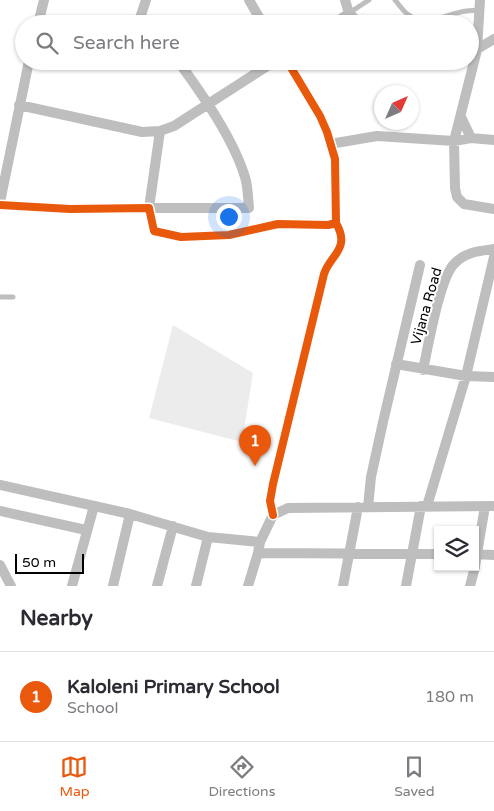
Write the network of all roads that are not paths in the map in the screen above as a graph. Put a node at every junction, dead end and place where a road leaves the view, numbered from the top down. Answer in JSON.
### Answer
{"nodes":[{"id":1,"x":44,"y":0,"type":"edge"},
{"id":2,"x":146,"y":0,"type":"edge"},
{"id":3,"x":249,"y":0,"type":"edge"},
{"id":4,"x":345,"y":0,"type":"edge"},
{"id":5,"x":369,"y":0,"type":"edge"},
{"id":6,"x":395,"y":0,"type":"edge"},
{"id":7,"x":480,"y":0,"type":"edge"},
{"id":8,"x":480,"y":11,"type":"junction"},
{"id":9,"x":350,"y":13,"type":"junction"},
{"id":10,"x":40,"y":15,"type":"edge"},
{"id":11,"x":141,"y":15,"type":"edge"},
{"id":12,"x":258,"y":15,"type":"edge"},
{"id":13,"x":347,"y":15,"type":"edge"},
{"id":14,"x":410,"y":15,"type":"edge"},
{"id":15,"x":450,"y":15,"type":"edge"},
{"id":16,"x":479,"y":18,"type":"edge"},
{"id":17,"x":494,"y":39,"type":"edge"},
{"id":18,"x":479,"y":48,"type":"edge"},
{"id":19,"x":27,"y":70,"type":"edge"},
{"id":20,"x":184,"y":70,"type":"edge"},
{"id":21,"x":260,"y":70,"type":"edge"},
{"id":22,"x":292,"y":70,"type":"edge"},
{"id":23,"x":470,"y":70,"type":"edge"},
{"id":24,"x":207,"y":103,"type":"junction"},
{"id":25,"x":19,"y":105,"type":"junction"},
{"id":26,"x":461,"y":117,"type":"junction"},
{"id":27,"x":160,"y":131,"type":"junction"},
{"id":28,"x":471,"y":138,"type":"junction"},
{"id":29,"x":494,"y":140,"type":"edge"},
{"id":30,"x":454,"y":141,"type":"junction"},
{"id":31,"x":330,"y":144,"type":"junction"},
{"id":32,"x":0,"y":203,"type":"edge"},
{"id":33,"x":149,"y":208,"type":"junction"},
{"id":34,"x":494,"y":209,"type":"edge"},
{"id":35,"x":336,"y":223,"type":"junction"},
{"id":36,"x":494,"y":249,"type":"edge"},
{"id":37,"x":494,"y":257,"type":"edge"},
{"id":38,"x":420,"y":265,"type":"dead end"},
{"id":39,"x":0,"y":297,"type":"edge"},
{"id":40,"x":13,"y":297,"type":"dead end"},
{"id":41,"x":396,"y":364,"type":"junction"},
{"id":42,"x":423,"y":370,"type":"junction"},
{"id":43,"x":466,"y":376,"type":"junction"},
{"id":44,"x":494,"y":377,"type":"edge"},
{"id":45,"x":0,"y":485,"type":"edge"},
{"id":46,"x":491,"y":504,"type":"edge"},
{"id":47,"x":94,"y":506,"type":"junction"},
{"id":48,"x":424,"y":506,"type":"junction"},
{"id":49,"x":363,"y":507,"type":"junction"},
{"id":50,"x":0,"y":511,"type":"edge"},
{"id":51,"x":130,"y":514,"type":"junction"},
{"id":52,"x":273,"y":515,"type":"junction"},
{"id":53,"x":173,"y":526,"type":"junction"},
{"id":54,"x":86,"y":530,"type":"junction"},
{"id":55,"x":208,"y":537,"type":"junction"},
{"id":56,"x":260,"y":542,"type":"junction"},
{"id":57,"x":479,"y":547,"type":"edge"},
{"id":58,"x":258,"y":553,"type":"junction"},
{"id":59,"x":350,"y":553,"type":"junction"},
{"id":60,"x":414,"y":554,"type":"junction"},
{"id":61,"x":434,"y":554,"type":"edge"},
{"id":62,"x":479,"y":554,"type":"edge"},
{"id":63,"x":494,"y":554,"type":"edge"},
{"id":64,"x":0,"y":565,"type":"edge"},
{"id":65,"x":474,"y":571,"type":"edge"},
{"id":66,"x":11,"y":586,"type":"edge"},
{"id":67,"x":72,"y":586,"type":"edge"},
{"id":68,"x":113,"y":586,"type":"edge"},
{"id":69,"x":158,"y":586,"type":"edge"},
{"id":70,"x":196,"y":586,"type":"edge"},
{"id":71,"x":248,"y":586,"type":"edge"},
{"id":72,"x":343,"y":586,"type":"edge"},
{"id":73,"x":406,"y":586,"type":"edge"},
{"id":74,"x":470,"y":586,"type":"edge"}],
"edges":[{"from":1,"to":10,"type":"street"},
{"from":2,"to":11,"type":"street"},
{"from":3,"to":12,"type":"street"},
{"from":4,"to":9,"type":"street"},
{"from":5,"to":9,"type":"lane"},
{"from":6,"to":14,"type":"lane"},
{"from":7,"to":8,"type":"street"},
{"from":8,"to":15,"type":"lane"},
{"from":8,"to":16,"type":"street"},
{"from":9,"to":13,"type":"street"},
{"from":17,"to":18,"type":"street"},
{"from":19,"to":25,"type":"street"},
{"from":20,"to":24,"type":"street"},
{"from":21,"to":24,"type":"street"},
{"from":22,"to":31,"type":"street"},
{"from":23,"to":26,"type":"street"},
{"from":24,"to":27,"type":"street"},
{"from":24,"to":33,"type":"street"},
{"from":25,"to":27,"type":"street"},
{"from":25,"to":32,"type":"street"},
{"from":26,"to":28,"type":"street"},
{"from":26,"to":30,"type":"street"},
{"from":27,"to":33,"type":"street"},
{"from":28,"to":29,"type":"street"},
{"from":28,"to":30,"type":"street"},
{"from":30,"to":31,"type":"street"},
{"from":30,"to":34,"type":"street"},
{"from":31,"to":35,"type":"street"},
{"from":32,"to":33,"type":"street"},
{"from":33,"to":35,"type":"street"},
{"from":35,"to":52,"type":"street"},
{"from":36,"to":42,"type":"street","name":"Vijana Road"},
{"from":37,"to":43,"type":"street"},
{"from":38,"to":41,"type":"street"},
{"from":39,"to":40,"type":"lane"},
{"from":41,"to":42,"type":"street"},
{"from":41,"to":49,"type":"street"},
{"from":42,"to":43,"type":"street"},
{"from":43,"to":44,"type":"street"},
{"from":43,"to":48,"type":"street"},
{"from":45,"to":47,"type":"street"},
{"from":46,"to":48,"type":"street"},
{"from":46,"to":57,"type":"street"},
{"from":47,"to":51,"type":"street"},
{"from":47,"to":54,"type":"street"},
{"from":48,"to":49,"type":"street"},
{"from":48,"to":60,"type":"street"},
{"from":49,"to":52,"type":"street"},
{"from":49,"to":59,"type":"street"},
{"from":50,"to":54,"type":"street"},
{"from":51,"to":53,"type":"street"},
{"from":51,"to":68,"type":"street"},
{"from":52,"to":56,"type":"street"},
{"from":53,"to":55,"type":"street"},
{"from":53,"to":69,"type":"street"},
{"from":54,"to":67,"type":"street"},
{"from":55,"to":56,"type":"street"},
{"from":55,"to":70,"type":"street"},
{"from":56,"to":58,"type":"street"},
{"from":58,"to":59,"type":"street"},
{"from":58,"to":71,"type":"street"},
{"from":59,"to":60,"type":"street"},
{"from":59,"to":72,"type":"street"},
{"from":60,"to":61,"type":"street"},
{"from":60,"to":73,"type":"street"},
{"from":62,"to":63,"type":"street"},
{"from":64,"to":66,"type":"street"},
{"from":65,"to":74,"type":"street"}]}
